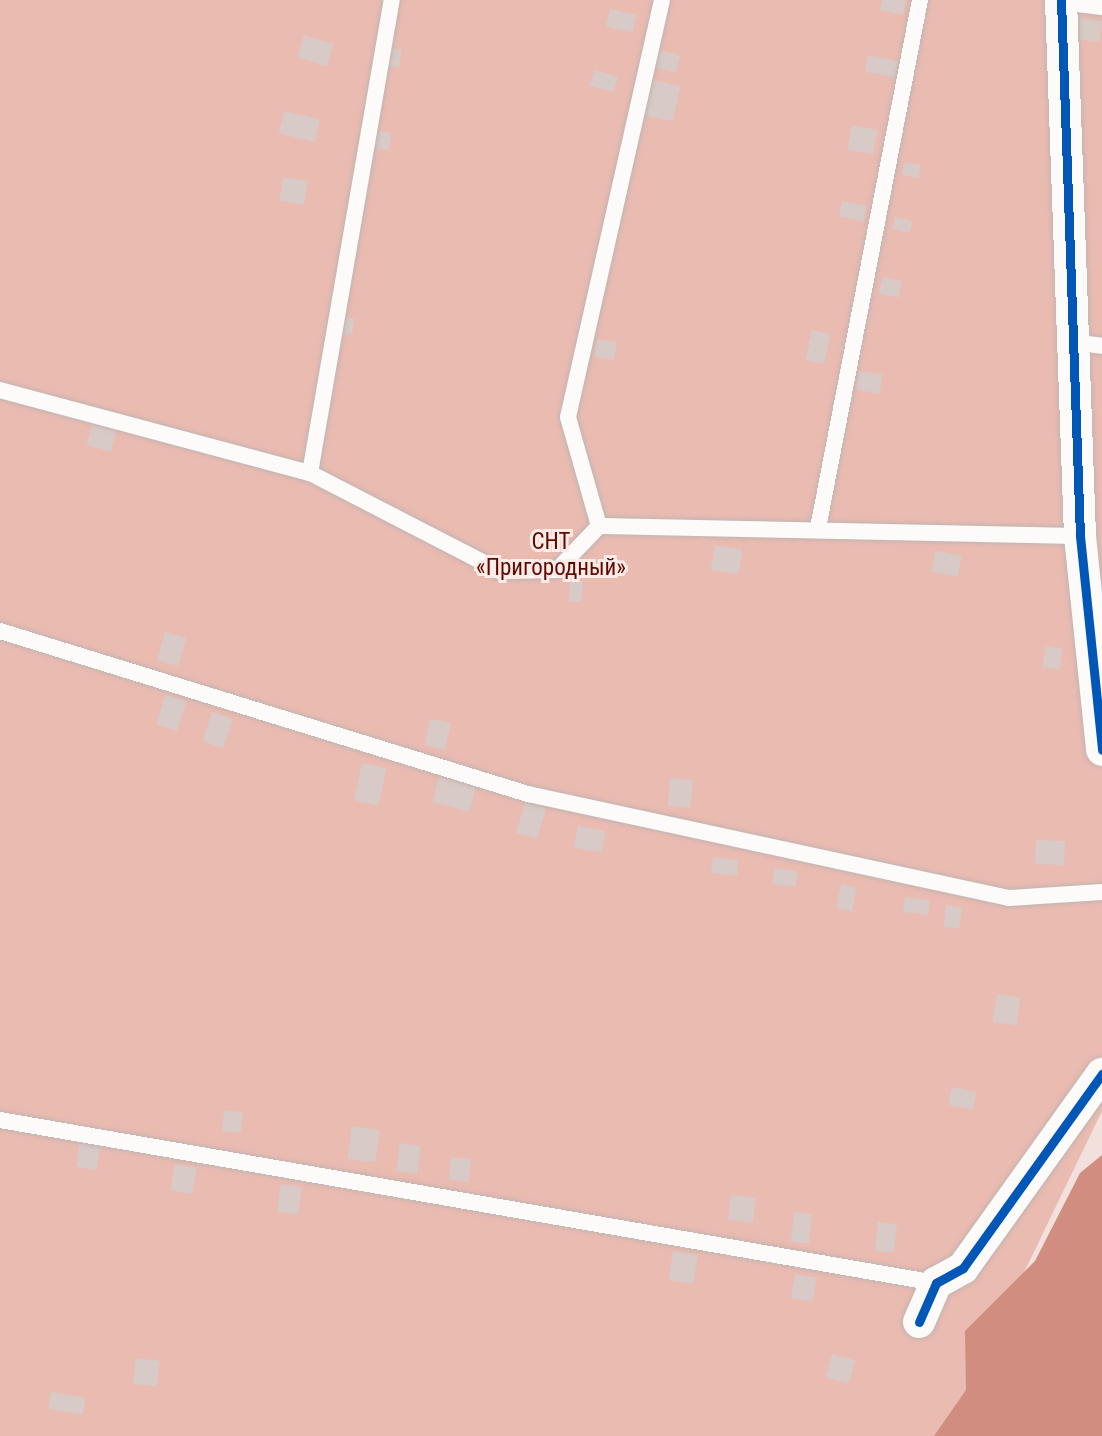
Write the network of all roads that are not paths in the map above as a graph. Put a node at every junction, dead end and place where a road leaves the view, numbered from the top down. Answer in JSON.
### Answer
{"nodes":[{"id":1,"x":392,"y":0,"type":"edge"},
{"id":2,"x":662,"y":0,"type":"edge"},
{"id":3,"x":920,"y":0,"type":"edge"},
{"id":4,"x":1061,"y":1,"type":"edge"},
{"id":5,"x":1102,"y":7,"type":"edge"},
{"id":6,"x":1071,"y":342,"type":"junction"},
{"id":7,"x":1102,"y":346,"type":"edge"},
{"id":8,"x":0,"y":390,"type":"edge"},
{"id":9,"x":310,"y":473,"type":"junction"},
{"id":10,"x":599,"y":526,"type":"junction"},
{"id":11,"x":818,"y":528,"type":"junction"},
{"id":12,"x":1080,"y":536,"type":"junction"},
{"id":13,"x":0,"y":631,"type":"edge"},
{"id":14,"x":1102,"y":750,"type":"edge"},
{"id":15,"x":1102,"y":892,"type":"edge"},
{"id":16,"x":1102,"y":1074,"type":"edge"},
{"id":17,"x":0,"y":1120,"type":"edge"},
{"id":18,"x":936,"y":1283,"type":"junction"},
{"id":19,"x":919,"y":1322,"type":"dead end"}],
"edges":[{"from":1,"to":9,"type":"lane"},
{"from":2,"to":10,"type":"lane"},
{"from":3,"to":11,"type":"lane"},
{"from":4,"to":5,"type":"lane"},
{"from":4,"to":6,"type":"street"},
{"from":6,"to":7,"type":"lane"},
{"from":6,"to":12,"type":"street"},
{"from":8,"to":9,"type":"lane"},
{"from":9,"to":10,"type":"lane"},
{"from":10,"to":11,"type":"lane"},
{"from":11,"to":12,"type":"lane"},
{"from":12,"to":14,"type":"street"},
{"from":13,"to":15,"type":"lane"},
{"from":16,"to":18,"type":"street"},
{"from":17,"to":18,"type":"lane"},
{"from":18,"to":19,"type":"street"}]}
